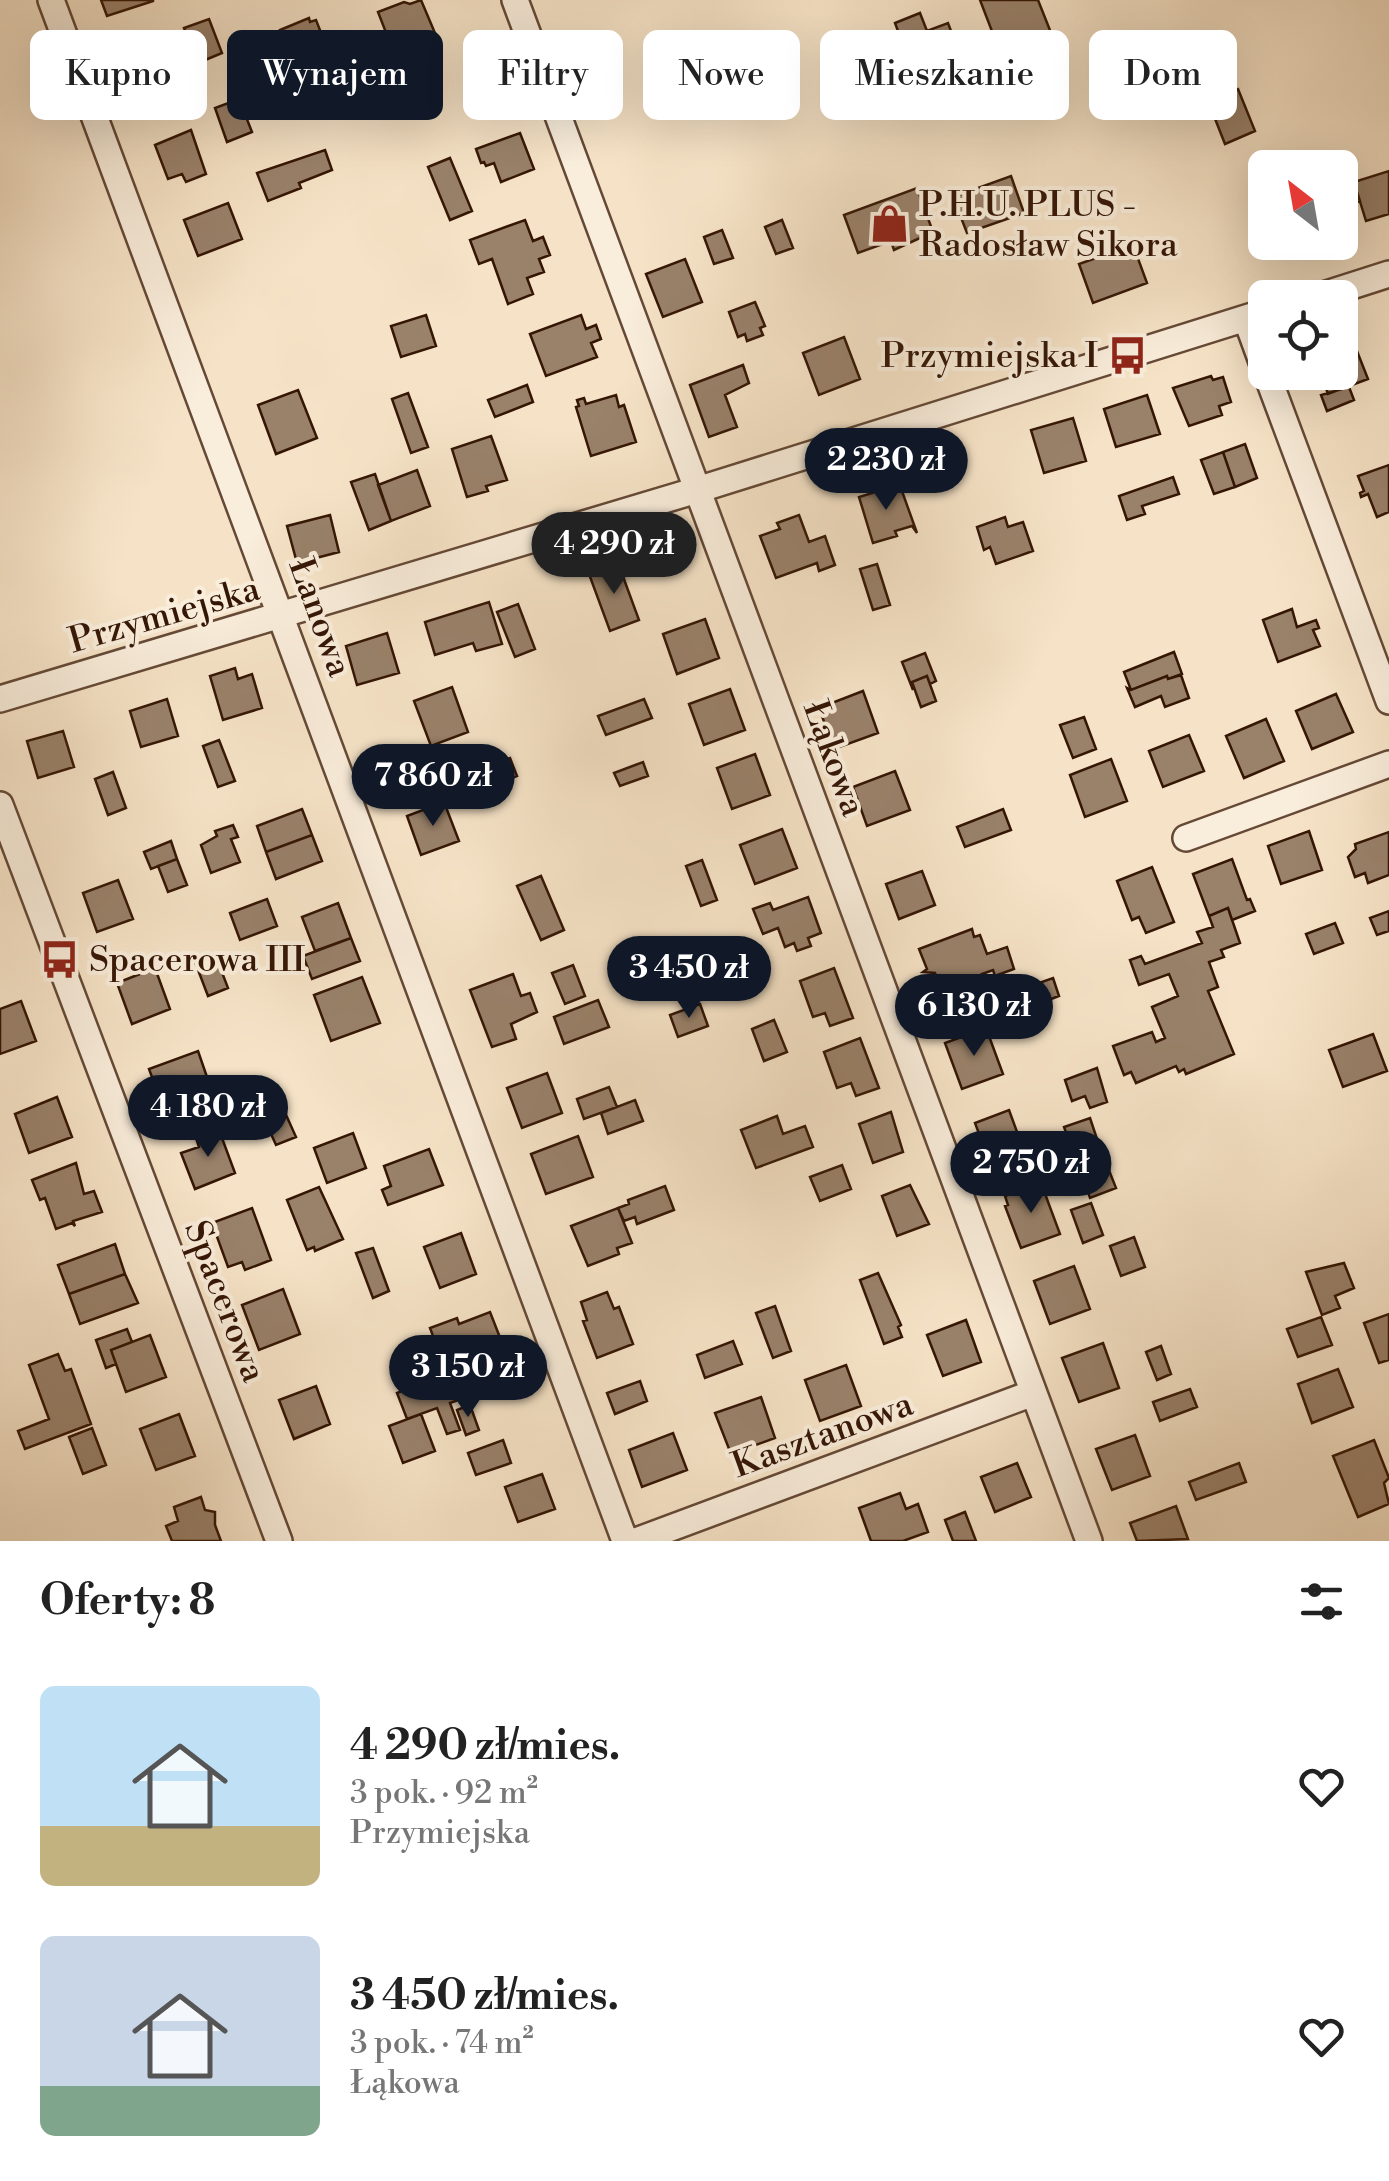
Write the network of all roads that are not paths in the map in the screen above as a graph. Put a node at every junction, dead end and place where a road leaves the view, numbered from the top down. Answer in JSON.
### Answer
{"nodes":[{"id":1,"x":51,"y":0,"type":"edge"},
{"id":2,"x":515,"y":0,"type":"edge"},
{"id":3,"x":1389,"y":274,"type":"edge"},
{"id":4,"x":1358,"y":284,"type":"edge"},
{"id":5,"x":1248,"y":318,"type":"edge"},
{"id":6,"x":1273,"y":390,"type":"edge"},
{"id":7,"x":698,"y":490,"type":"junction"},
{"id":8,"x":283,"y":616,"type":"junction"},
{"id":9,"x":0,"y":700,"type":"edge"},
{"id":10,"x":1389,"y":701,"type":"edge"},
{"id":11,"x":1389,"y":764,"type":"edge"},
{"id":12,"x":0,"y":806,"type":"edge"},
{"id":13,"x":1186,"y":838,"type":"dead end"},
{"id":14,"x":1033,"y":1393,"type":"junction"},
{"id":15,"x":278,"y":1541,"type":"edge"},
{"id":16,"x":625,"y":1541,"type":"edge"},
{"id":17,"x":636,"y":1541,"type":"edge"},
{"id":18,"x":1089,"y":1541,"type":"edge"}],
"edges":[{"from":1,"to":8,"type":"street","name":"Łanowa"},
{"from":2,"to":7,"type":"street","name":"Łąkowa"},
{"from":3,"to":4,"type":"street"},
{"from":5,"to":7,"type":"street","name":"Przymiejska"},
{"from":6,"to":10,"type":"street"},
{"from":7,"to":8,"type":"street","name":"Przymiejska"},
{"from":7,"to":14,"type":"street","name":"Łąkowa"},
{"from":8,"to":9,"type":"street","name":"Przymiejska"},
{"from":8,"to":16,"type":"street","name":"Łanowa"},
{"from":11,"to":13,"type":"street"},
{"from":12,"to":15,"type":"street","name":"Spacerowa"},
{"from":14,"to":17,"type":"street","name":"Kasztanowa"},
{"from":14,"to":18,"type":"street","name":"Łąkowa"}]}
